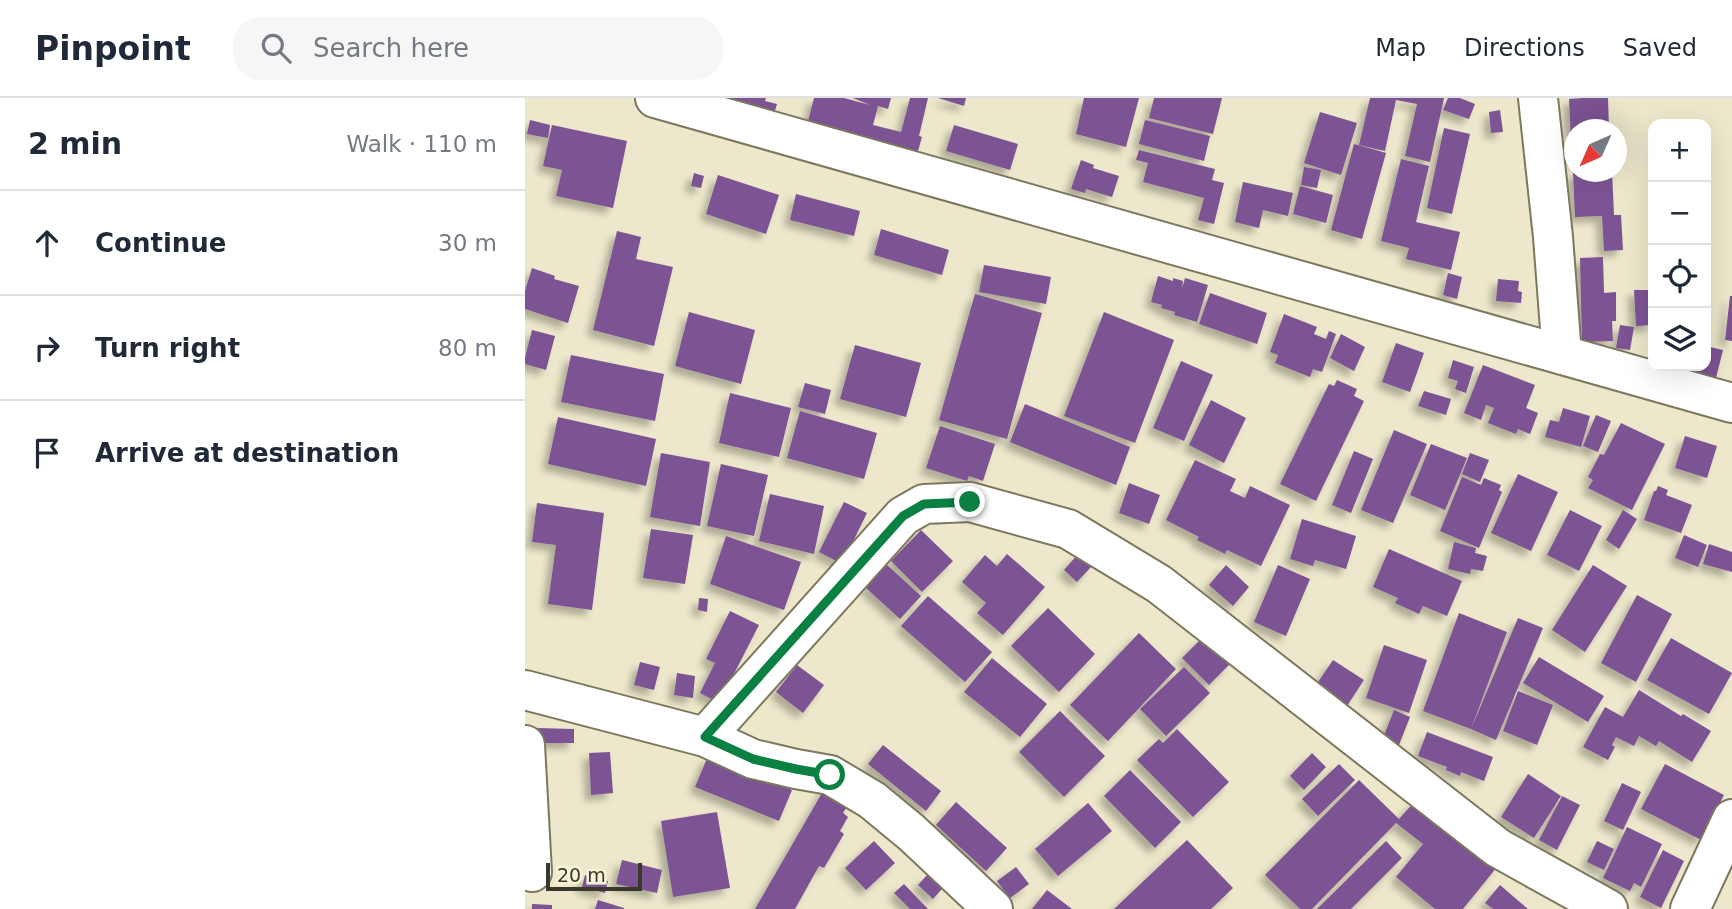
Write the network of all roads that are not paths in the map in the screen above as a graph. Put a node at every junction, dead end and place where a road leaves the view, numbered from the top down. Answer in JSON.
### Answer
{"nodes":[{"id":1,"x":655,"y":98,"type":"edge"},
{"id":2,"x":1538,"y":98,"type":"edge"},
{"id":3,"x":1562,"y":355,"type":"junction"},
{"id":4,"x":1732,"y":403,"type":"edge"},
{"id":5,"x":525,"y":690,"type":"edge"},
{"id":6,"x":705,"y":737,"type":"junction"},
{"id":7,"x":525,"y":745,"type":"edge"},
{"id":8,"x":1732,"y":819,"type":"edge"},
{"id":9,"x":532,"y":872,"type":"dead end"},
{"id":10,"x":993,"y":909,"type":"edge"},
{"id":11,"x":1608,"y":909,"type":"edge"},
{"id":12,"x":1690,"y":909,"type":"edge"}],
"edges":[{"from":1,"to":3,"type":"street"},
{"from":2,"to":3,"type":"street"},
{"from":3,"to":4,"type":"street"},
{"from":5,"to":6,"type":"street"},
{"from":6,"to":10,"type":"street"},
{"from":6,"to":11,"type":"street"},
{"from":7,"to":9,"type":"street"},
{"from":8,"to":12,"type":"street"}]}
